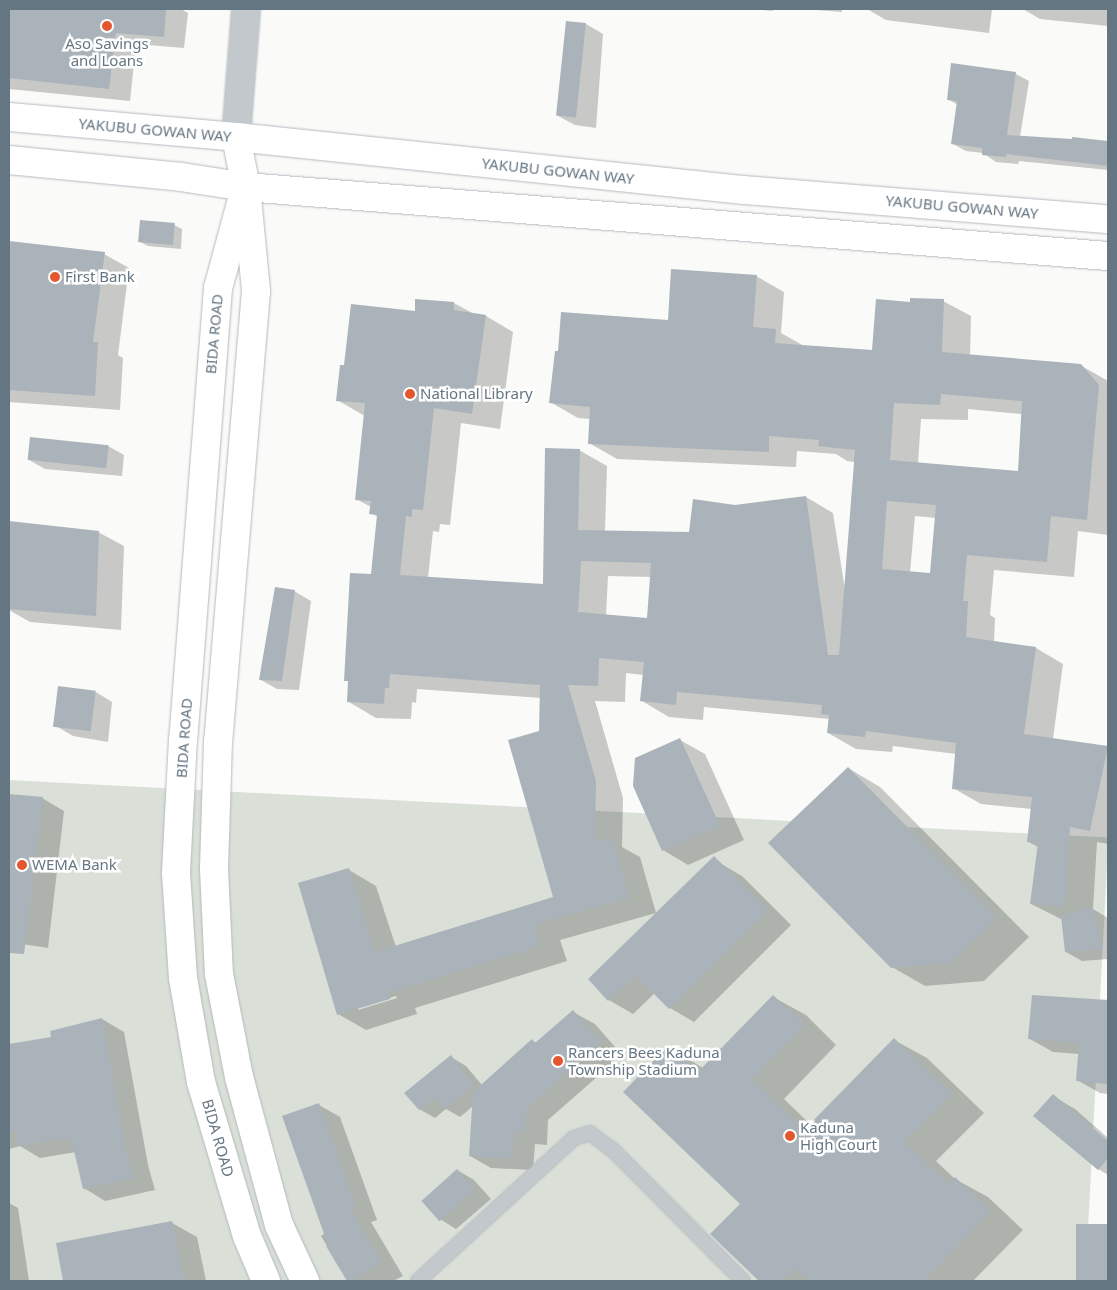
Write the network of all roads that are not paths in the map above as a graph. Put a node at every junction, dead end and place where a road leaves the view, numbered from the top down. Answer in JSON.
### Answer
{"nodes":[{"id":1,"x":246,"y":9,"type":"edge"},
{"id":2,"x":9,"y":117,"type":"edge"},
{"id":3,"x":236,"y":137,"type":"junction"},
{"id":4,"x":9,"y":160,"type":"edge"},
{"id":5,"x":246,"y":187,"type":"junction"},
{"id":6,"x":1108,"y":219,"type":"edge"},
{"id":7,"x":1108,"y":256,"type":"edge"},
{"id":8,"x":266,"y":1281,"type":"edge"},
{"id":9,"x":305,"y":1281,"type":"edge"},
{"id":10,"x":418,"y":1281,"type":"edge"},
{"id":11,"x":743,"y":1281,"type":"edge"}],
"edges":[{"from":1,"to":3,"type":"street","name":"BIDA ROAD"},
{"from":2,"to":3,"type":"street","name":"YAKUBU GOWAN WAY"},
{"from":3,"to":5,"type":"street","name":"BIDA ROAD"},
{"from":3,"to":6,"type":"street","name":"YAKUBU GOWAN WAY"},
{"from":4,"to":5,"type":"street"},
{"from":5,"to":7,"type":"street"},
{"from":5,"to":8,"type":"street","name":"BIDA ROAD"},
{"from":5,"to":9,"type":"street","name":"BIDA ROAD"},
{"from":10,"to":11,"type":"lane"}]}
